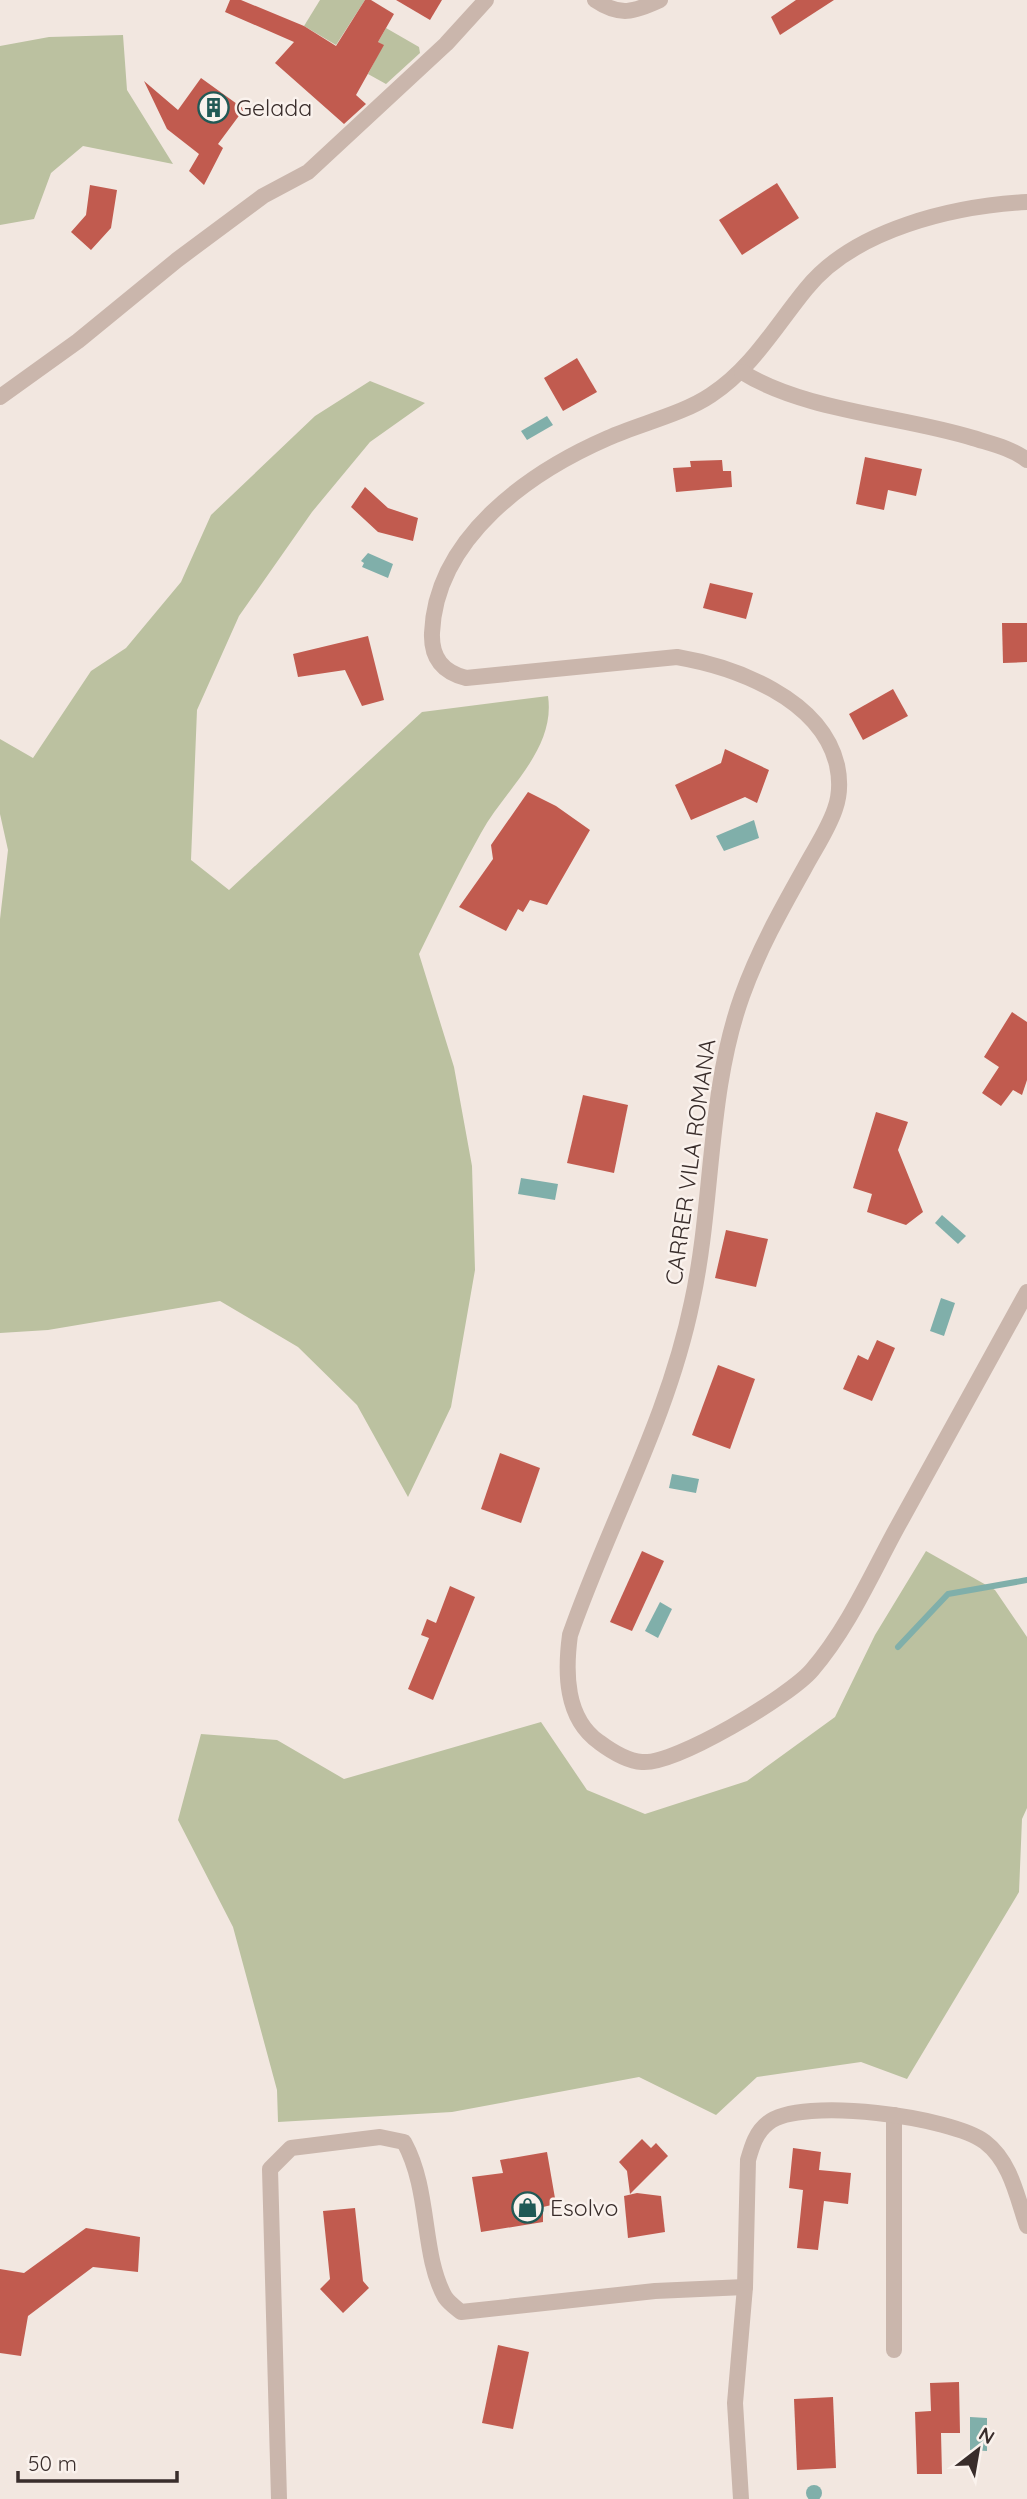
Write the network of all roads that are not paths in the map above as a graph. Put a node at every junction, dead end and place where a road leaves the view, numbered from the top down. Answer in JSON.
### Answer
{"nodes":[{"id":1,"x":486,"y":0,"type":"edge"},
{"id":2,"x":595,"y":0,"type":"edge"},
{"id":3,"x":660,"y":0,"type":"edge"},
{"id":4,"x":1027,"y":202,"type":"edge"},
{"id":5,"x":742,"y":372,"type":"junction"},
{"id":6,"x":0,"y":397,"type":"edge"},
{"id":7,"x":1027,"y":460,"type":"edge"},
{"id":8,"x":1027,"y":1292,"type":"edge"},
{"id":9,"x":894,"y":2115,"type":"junction"},
{"id":10,"x":1027,"y":2226,"type":"edge"},
{"id":11,"x":745,"y":2287,"type":"junction"},
{"id":12,"x":894,"y":2350,"type":"dead end"},
{"id":13,"x":279,"y":2499,"type":"edge"},
{"id":14,"x":741,"y":2499,"type":"edge"}],
"edges":[{"from":1,"to":6,"type":"street"},
{"from":2,"to":3,"type":"street"},
{"from":4,"to":5,"type":"street","name":"CARRER VILA ROMANA"},
{"from":5,"to":7,"type":"street"},
{"from":5,"to":8,"type":"street","name":"CARRER VILA ROMANA"},
{"from":9,"to":10,"type":"street"},
{"from":9,"to":11,"type":"street"},
{"from":9,"to":12,"type":"street"},
{"from":11,"to":13,"type":"street"},
{"from":11,"to":14,"type":"street"}]}
